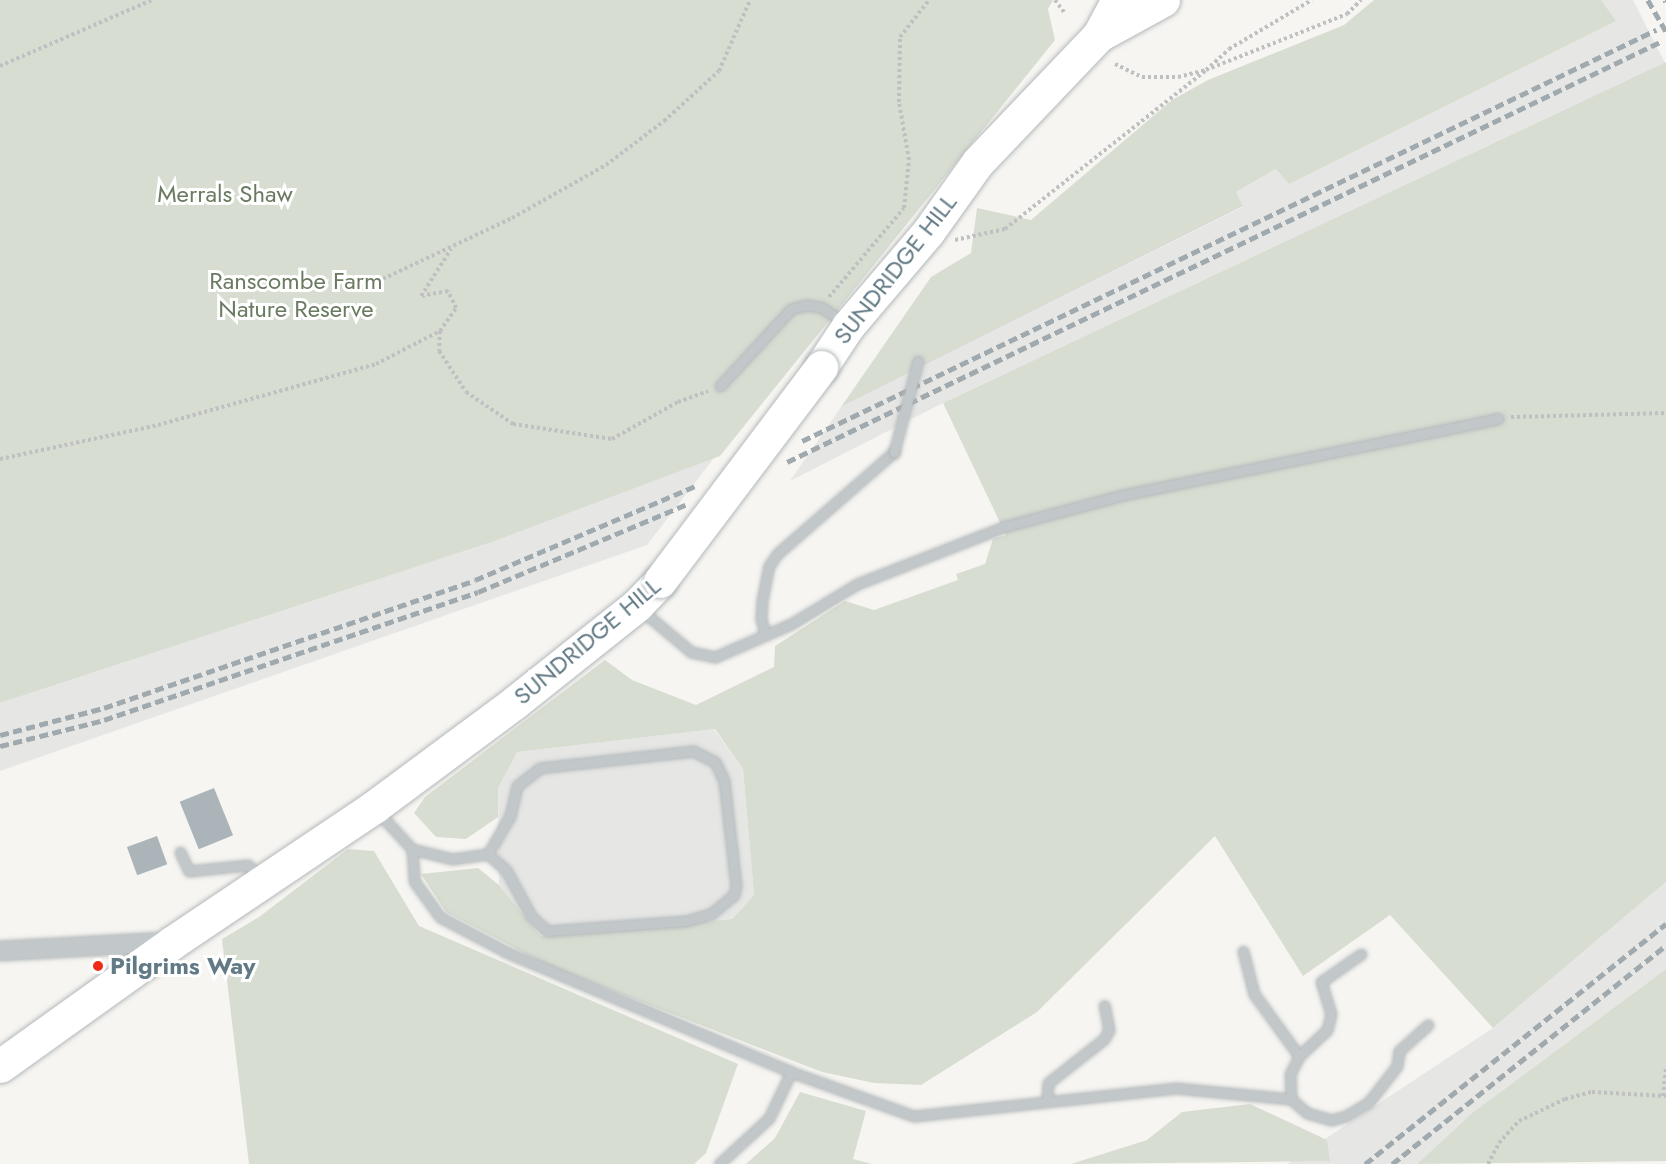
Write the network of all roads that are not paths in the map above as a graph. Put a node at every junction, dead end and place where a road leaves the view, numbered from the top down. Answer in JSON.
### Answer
{"nodes":[{"id":1,"x":1118,"y":0,"type":"edge"},
{"id":2,"x":1163,"y":0,"type":"edge"},
{"id":3,"x":1099,"y":35,"type":"junction"},
{"id":4,"x":848,"y":326,"type":"junction"},
{"id":5,"x":918,"y":361,"type":"dead end"},
{"id":6,"x":720,"y":386,"type":"road end"},
{"id":7,"x":1498,"y":419,"type":"road end"},
{"id":8,"x":637,"y":605,"type":"junction"},
{"id":9,"x":765,"y":634,"type":"junction"},
{"id":10,"x":374,"y":807,"type":"junction"},
{"id":11,"x":412,"y":849,"type":"junction"},
{"id":12,"x":180,"y":852,"type":"dead end"},
{"id":13,"x":488,"y":854,"type":"junction"},
{"id":14,"x":263,"y":882,"type":"junction"},
{"id":15,"x":173,"y":942,"type":"junction"},
{"id":16,"x":0,"y":951,"type":"edge"},
{"id":17,"x":1243,"y":951,"type":"dead end"},
{"id":18,"x":1360,"y":954,"type":"dead end"},
{"id":19,"x":1104,"y":1005,"type":"dead end"},
{"id":20,"x":1428,"y":1025,"type":"dead end"},
{"id":21,"x":1299,"y":1056,"type":"junction"},
{"id":22,"x":0,"y":1066,"type":"edge"},
{"id":23,"x":791,"y":1072,"type":"junction"},
{"id":24,"x":1291,"y":1099,"type":"junction"},
{"id":25,"x":1047,"y":1101,"type":"junction"},
{"id":26,"x":719,"y":1164,"type":"edge"}],
"edges":[{"from":1,"to":3,"type":"highway","name":"SUNDRIDGE HILL"},
{"from":2,"to":3,"type":"highway","name":"SUNDRIDGE HILL"},
{"from":3,"to":4,"type":"highway","name":"SUNDRIDGE HILL"},
{"from":4,"to":6,"type":"lane"},
{"from":4,"to":8,"type":"highway","name":"SUNDRIDGE HILL","bridge":true},
{"from":5,"to":9,"type":"lane","bridge":true},
{"from":7,"to":9,"type":"lane"},
{"from":8,"to":9,"type":"lane"},
{"from":8,"to":10,"type":"highway","name":"SUNDRIDGE HILL"},
{"from":10,"to":11,"type":"lane"},
{"from":10,"to":14,"type":"highway","name":"SUNDRIDGE HILL"},
{"from":11,"to":13,"type":"lane"},
{"from":11,"to":23,"type":"lane"},
{"from":12,"to":14,"type":"lane"},
{"from":13,"to":13,"type":"lane"},
{"from":14,"to":15,"type":"highway","name":"SUNDRIDGE HILL"},
{"from":15,"to":16,"type":"street"},
{"from":15,"to":22,"type":"highway","name":"SUNDRIDGE HILL"},
{"from":17,"to":21,"type":"lane"},
{"from":18,"to":21,"type":"lane"},
{"from":19,"to":25,"type":"lane"},
{"from":20,"to":24,"type":"lane"},
{"from":21,"to":24,"type":"lane"},
{"from":23,"to":25,"type":"lane"},
{"from":23,"to":26,"type":"lane"},
{"from":24,"to":25,"type":"lane"}]}
